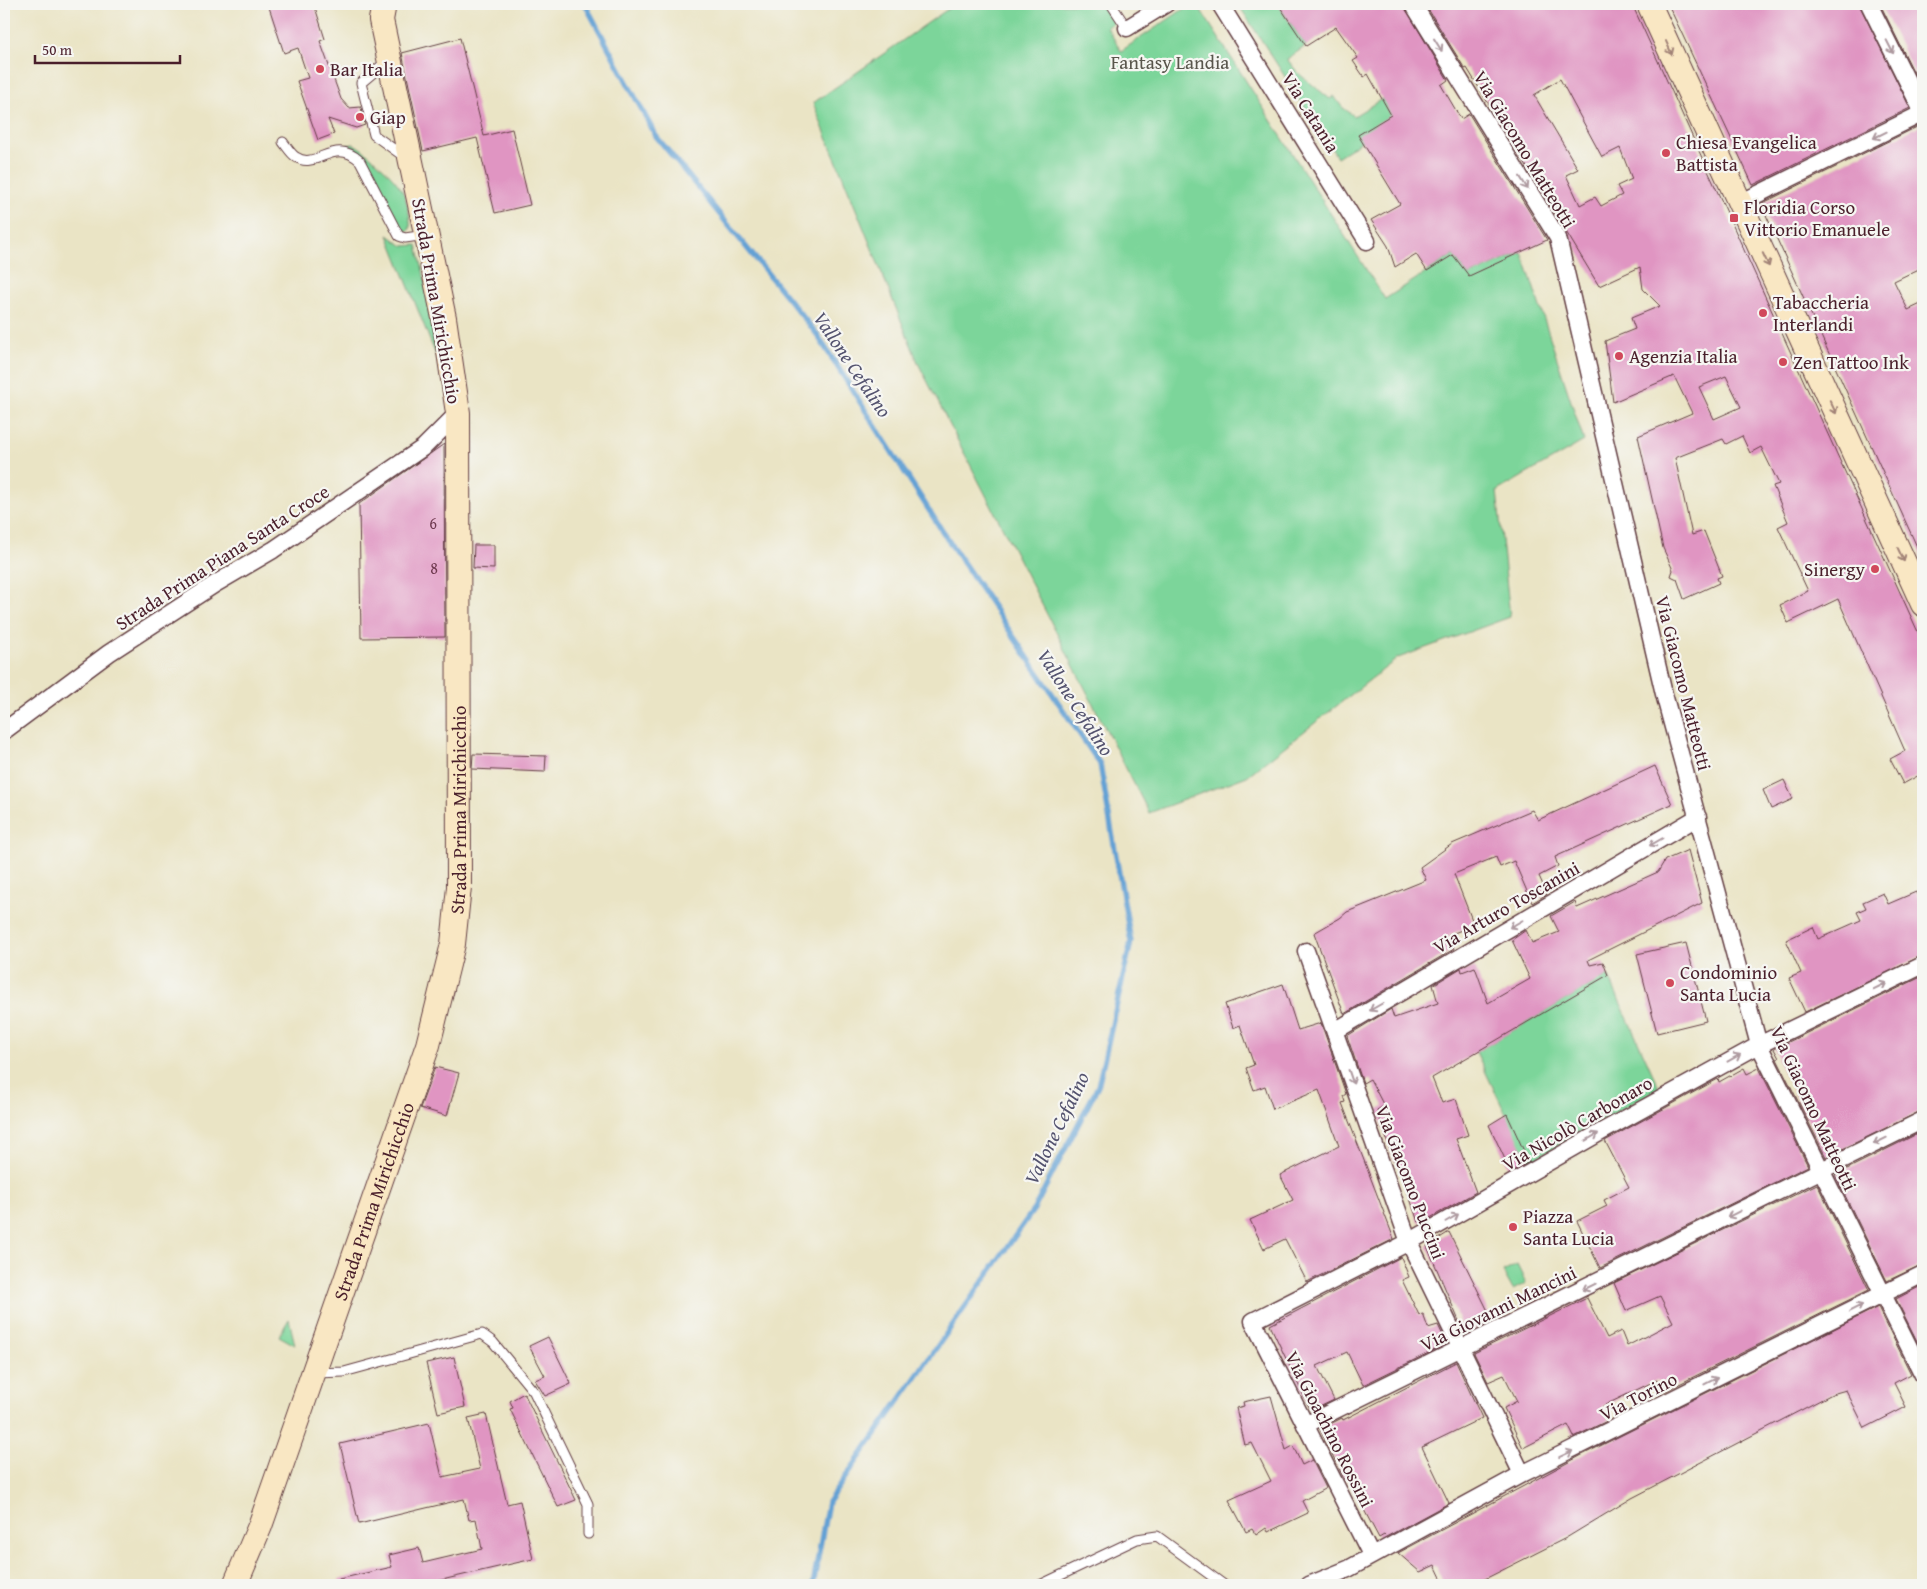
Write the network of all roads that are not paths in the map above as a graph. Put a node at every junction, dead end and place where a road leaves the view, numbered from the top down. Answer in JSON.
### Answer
{"nodes":[{"id":1,"x":384,"y":4,"type":"edge"},
{"id":2,"x":1111,"y":4,"type":"edge"},
{"id":3,"x":1166,"y":4,"type":"edge"},
{"id":4,"x":1220,"y":4,"type":"edge"},
{"id":5,"x":1412,"y":4,"type":"edge"},
{"id":6,"x":1649,"y":4,"type":"edge"},
{"id":7,"x":1869,"y":4,"type":"edge"},
{"id":8,"x":1127,"y":28,"type":"joint"},
{"id":9,"x":390,"y":59,"type":"junction"},
{"id":10,"x":1923,"y":113,"type":"edge"},
{"id":11,"x":283,"y":142,"type":"dead end"},
{"id":12,"x":411,"y":162,"type":"junction"},
{"id":13,"x":1740,"y":203,"type":"junction"},
{"id":14,"x":427,"y":235,"type":"junction"},
{"id":15,"x":1367,"y":241,"type":"dead end"},
{"id":16,"x":458,"y":413,"type":"junction"},
{"id":17,"x":1923,"y":604,"type":"edge"},
{"id":18,"x":4,"y":731,"type":"edge"},
{"id":19,"x":1698,"y":817,"type":"junction"},
{"id":20,"x":1306,"y":951,"type":"dead end"},
{"id":21,"x":1923,"y":966,"type":"edge"},
{"id":22,"x":1335,"y":1031,"type":"junction"},
{"id":23,"x":1759,"y":1045,"type":"junction"},
{"id":24,"x":1923,"y":1120,"type":"edge"},
{"id":25,"x":1820,"y":1170,"type":"junction"},
{"id":26,"x":1409,"y":1242,"type":"junction"},
{"id":27,"x":1923,"y":1274,"type":"edge"},
{"id":28,"x":1882,"y":1295,"type":"junction"},
{"id":29,"x":1253,"y":1320,"type":"joint"},
{"id":30,"x":1461,"y":1349,"type":"junction"},
{"id":31,"x":312,"y":1373,"type":"junction"},
{"id":32,"x":1923,"y":1375,"type":"edge"},
{"id":33,"x":1305,"y":1425,"type":"junction"},
{"id":34,"x":1522,"y":1474,"type":"junction"},
{"id":35,"x":588,"y":1534,"type":"dead end"},
{"id":36,"x":1371,"y":1555,"type":"junction"},
{"id":37,"x":236,"y":1585,"type":"edge"},
{"id":38,"x":1040,"y":1585,"type":"edge"},
{"id":39,"x":1224,"y":1585,"type":"edge"},
{"id":40,"x":1309,"y":1585,"type":"edge"}],
"edges":[{"from":1,"to":9,"type":"main road","name":"Strada Prima Mirichicchio"},
{"from":2,"to":8,"type":"lane"},
{"from":3,"to":8,"type":"street"},
{"from":4,"to":15,"type":"street","name":"Via Catania"},
{"from":5,"to":19,"type":"street","name":"Via Giacomo Matteotti","one_way":true},
{"from":6,"to":13,"type":"main road","one_way":true},
{"from":7,"to":10,"type":"street","one_way":true},
{"from":9,"to":12,"type":"main road","name":"Strada Prima Mirichicchio"},
{"from":9,"to":12,"type":"lane"},
{"from":10,"to":13,"type":"street","one_way":true},
{"from":11,"to":14,"type":"lane"},
{"from":12,"to":14,"type":"main road","name":"Strada Prima Mirichicchio"},
{"from":13,"to":17,"type":"main road","one_way":true},
{"from":14,"to":16,"type":"main road","name":"Strada Prima Mirichicchio"},
{"from":16,"to":18,"type":"street","name":"Strada Prima Piana Santa Croce"},
{"from":16,"to":31,"type":"main road","name":"Strada Prima Mirichicchio"},
{"from":19,"to":22,"type":"street","name":"Via Arturo Toscanini","one_way":true},
{"from":19,"to":23,"type":"street","name":"Via Giacomo Matteotti"},
{"from":20,"to":22,"type":"street","name":"Via Giacomo Puccini"},
{"from":23,"to":21,"type":"street","name":"Via Nicolò Carbonaro","one_way":true},
{"from":22,"to":26,"type":"street","name":"Via Giacomo Puccini","one_way":true},
{"from":23,"to":25,"type":"street","name":"Via Giacomo Matteotti"},
{"from":26,"to":23,"type":"street","name":"Via Nicolò Carbonaro","one_way":true},
{"from":24,"to":25,"type":"street","name":"Via Giovanni Mancini","one_way":true},
{"from":25,"to":28,"type":"street","name":"Via Giacomo Matteotti"},
{"from":25,"to":30,"type":"street","name":"Via Giovanni Mancini","one_way":true},
{"from":26,"to":29,"type":"street","name":"Via Nicolò Carbonaro"},
{"from":26,"to":30,"type":"street","name":"Via Giacomo Puccini"},
{"from":27,"to":28,"type":"street","name":"Via Torino"},
{"from":28,"to":32,"type":"street","name":"Via Giacomo Matteotti"},
{"from":34,"to":28,"type":"street","name":"Via Torino","one_way":true},
{"from":29,"to":33,"type":"street","name":"Via Gioachino Rossini"},
{"from":30,"to":33,"type":"street","name":"Via Giovanni Mancini"},
{"from":30,"to":34,"type":"street","name":"Via Giacomo Puccini"},
{"from":31,"to":35,"type":"lane"},
{"from":31,"to":37,"type":"main road","name":"Strada Prima Mirichicchio"},
{"from":33,"to":36,"type":"street","name":"Via Gioachino Rossini"},
{"from":34,"to":36,"type":"street","name":"Via Torino"},
{"from":36,"to":40,"type":"street","name":"Via Torino"},
{"from":38,"to":39,"type":"lane"}]}
